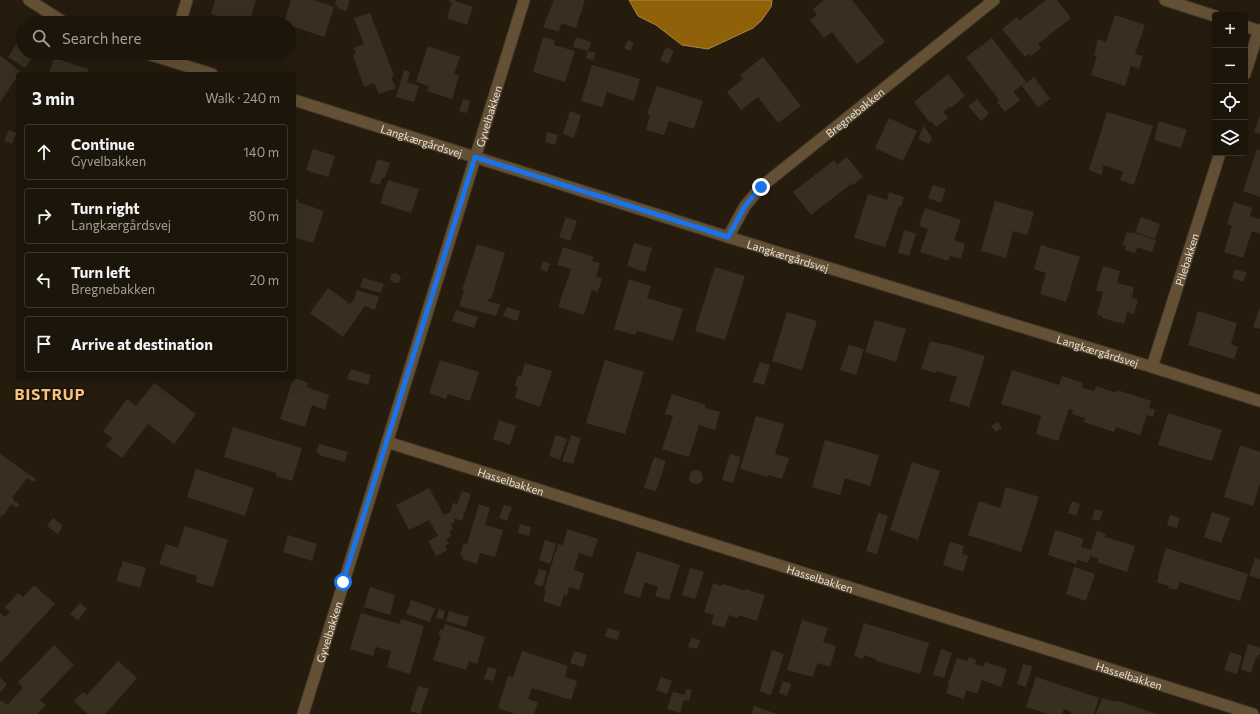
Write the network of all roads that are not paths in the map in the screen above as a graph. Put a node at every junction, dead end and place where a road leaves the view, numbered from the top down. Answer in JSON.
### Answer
{"nodes":[{"id":1,"x":29,"y":0,"type":"edge"},
{"id":2,"x":187,"y":0,"type":"edge"},
{"id":3,"x":524,"y":0,"type":"edge"},
{"id":4,"x":994,"y":0,"type":"edge"},
{"id":5,"x":1165,"y":0,"type":"edge"},
{"id":6,"x":1212,"y":15,"type":"edge"},
{"id":7,"x":54,"y":16,"type":"edge"},
{"id":8,"x":182,"y":16,"type":"edge"},
{"id":9,"x":1248,"y":27,"type":"edge"},
{"id":10,"x":1259,"y":31,"type":"edge"},
{"id":11,"x":177,"y":60,"type":"edge"},
{"id":12,"x":1248,"y":65,"type":"edge"},
{"id":13,"x":207,"y":72,"type":"edge"},
{"id":14,"x":296,"y":101,"type":"edge"},
{"id":15,"x":1219,"y":156,"type":"edge"},
{"id":16,"x":475,"y":157,"type":"junction"},
{"id":17,"x":728,"y":237,"type":"junction"},
{"id":18,"x":1152,"y":367,"type":"junction"},
{"id":19,"x":1260,"y":401,"type":"edge"},
{"id":20,"x":387,"y":442,"type":"junction"},
{"id":21,"x":303,"y":714,"type":"edge"},
{"id":22,"x":1253,"y":714,"type":"edge"}],
"edges":[{"from":1,"to":7,"type":"street"},
{"from":2,"to":8,"type":"street"},
{"from":3,"to":16,"type":"street","name":"Gyvelbakken"},
{"from":4,"to":17,"type":"street","name":"Bregnebakken"},
{"from":5,"to":6,"type":"street"},
{"from":9,"to":10,"type":"street"},
{"from":10,"to":12,"type":"street"},
{"from":11,"to":13,"type":"street"},
{"from":14,"to":16,"type":"street","name":"Langkærgårdsvej"},
{"from":15,"to":18,"type":"street","name":"Pilebakken"},
{"from":16,"to":17,"type":"street","name":"Langkærgårdsvej"},
{"from":16,"to":20,"type":"street","name":"Gyvelbakken"},
{"from":17,"to":18,"type":"street","name":"Langkærgårdsvej"},
{"from":18,"to":19,"type":"street","name":"Langkærgårdsvej"},
{"from":20,"to":21,"type":"street","name":"Gyvelbakken"},
{"from":20,"to":22,"type":"street","name":"Hasselbakken"}]}
